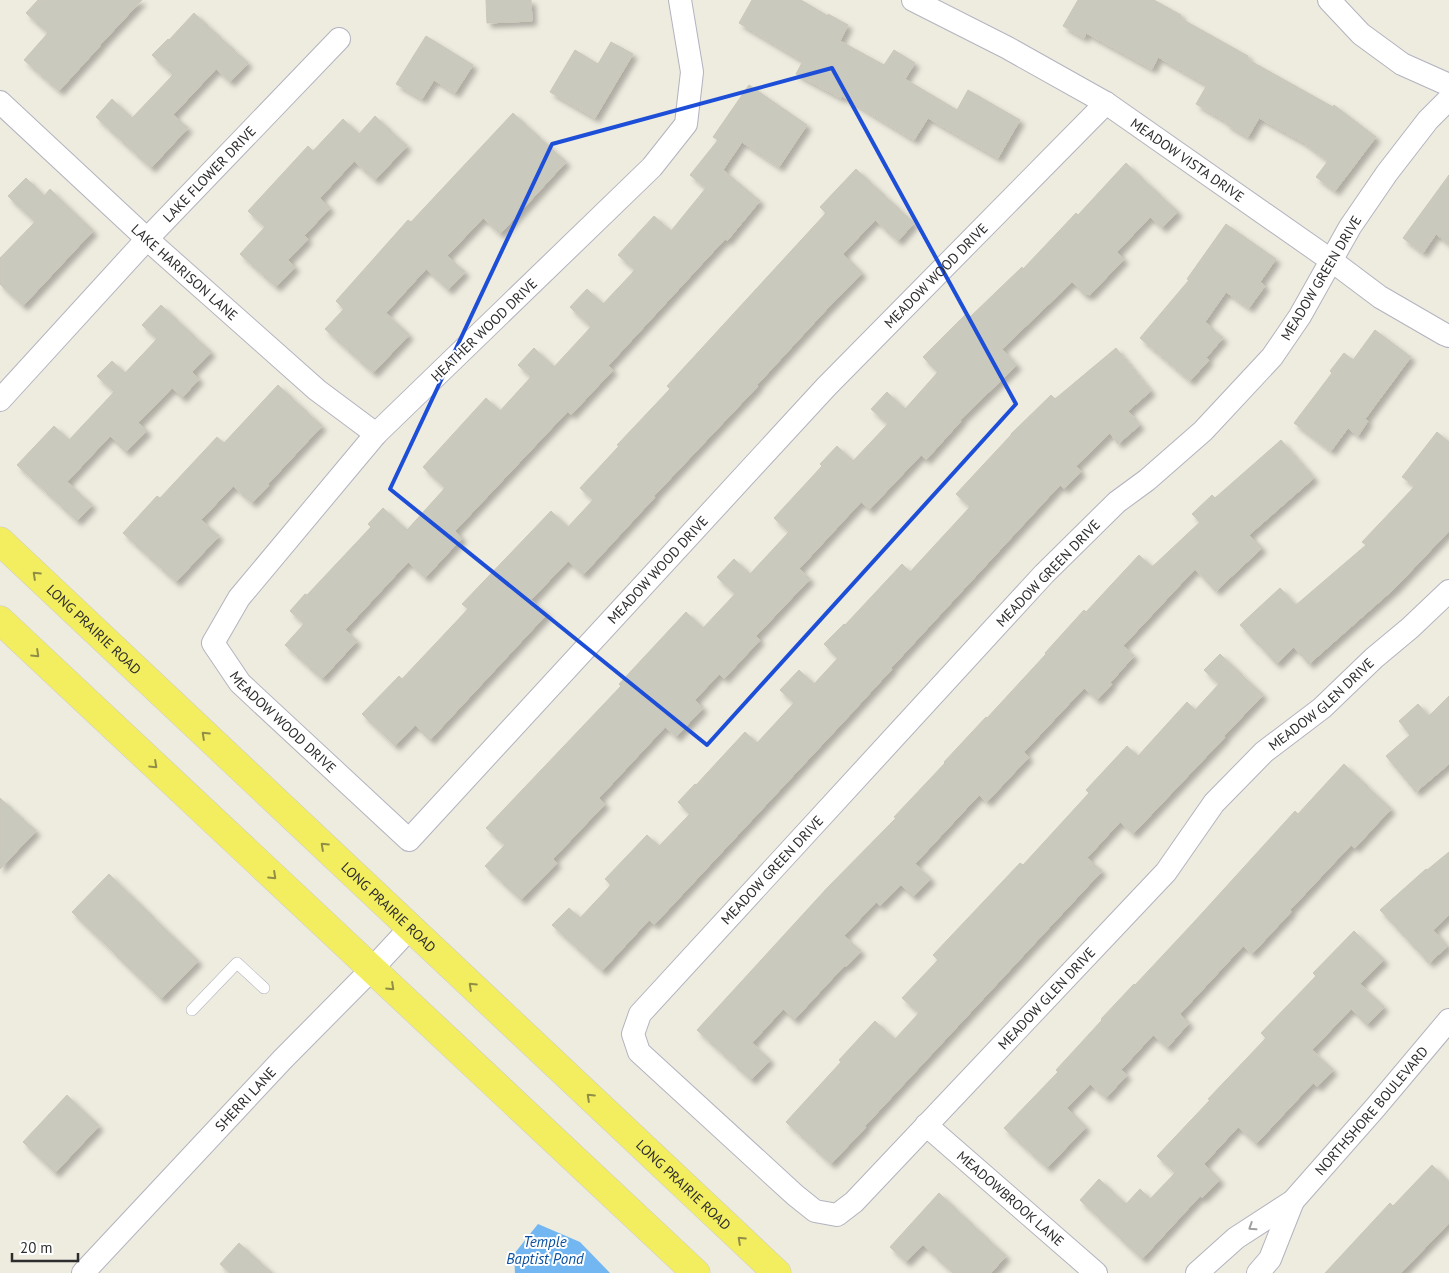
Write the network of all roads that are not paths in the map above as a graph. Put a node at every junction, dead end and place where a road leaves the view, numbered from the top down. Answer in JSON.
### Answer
{"nodes":[{"id":1,"x":680,"y":0,"type":"edge"},
{"id":2,"x":913,"y":0,"type":"edge"},
{"id":3,"x":1328,"y":0,"type":"edge"},
{"id":4,"x":339,"y":39,"type":"dead end"},
{"id":5,"x":1449,"y":85,"type":"edge"},
{"id":6,"x":1449,"y":99,"type":"edge"},
{"id":7,"x":0,"y":102,"type":"edge"},
{"id":8,"x":1106,"y":103,"type":"junction"},
{"id":9,"x":147,"y":239,"type":"junction"},
{"id":10,"x":1332,"y":261,"type":"junction"},
{"id":11,"x":1449,"y":336,"type":"edge"},
{"id":12,"x":0,"y":400,"type":"edge"},
{"id":13,"x":376,"y":434,"type":"junction"},
{"id":14,"x":0,"y":541,"type":"edge"},
{"id":15,"x":1449,"y":591,"type":"edge"},
{"id":16,"x":0,"y":620,"type":"edge"},
{"id":17,"x":213,"y":643,"type":"joint"},
{"id":18,"x":410,"y":928,"type":"junction"},
{"id":19,"x":372,"y":969,"type":"junction"},
{"id":20,"x":264,"y":988,"type":"dead end"},
{"id":21,"x":192,"y":1010,"type":"dead end"},
{"id":22,"x":1449,"y":1020,"type":"edge"},
{"id":23,"x":634,"y":1037,"type":"joint"},
{"id":24,"x":926,"y":1125,"type":"junction"},
{"id":25,"x":1293,"y":1201,"type":"junction"},
{"id":26,"x":83,"y":1273,"type":"edge"},
{"id":27,"x":696,"y":1273,"type":"edge"},
{"id":28,"x":777,"y":1273,"type":"edge"},
{"id":29,"x":1096,"y":1273,"type":"edge"},
{"id":30,"x":1197,"y":1273,"type":"edge"},
{"id":31,"x":1258,"y":1273,"type":"edge"}],
"edges":[{"from":1,"to":13,"type":"street","name":"HEATHER WOOD DRIVE"},
{"from":2,"to":8,"type":"street","name":"MEADOW VISTA DRIVE"},
{"from":3,"to":5,"type":"street"},
{"from":4,"to":9,"type":"street","name":"LAKE FLOWER DRIVE"},
{"from":6,"to":10,"type":"street","name":"MEADOW GREEN DRIVE"},
{"from":7,"to":9,"type":"street","name":"LAKE HARRISON LANE"},
{"from":8,"to":10,"type":"street","name":"MEADOW VISTA DRIVE"},
{"from":8,"to":17,"type":"street","name":"MEADOW WOOD DRIVE"},
{"from":9,"to":12,"type":"street","name":"LAKE FLOWER DRIVE"},
{"from":9,"to":13,"type":"street","name":"LAKE HARRISON LANE"},
{"from":10,"to":11,"type":"street","name":"MEADOW VISTA DRIVE"},
{"from":10,"to":23,"type":"street","name":"MEADOW GREEN DRIVE"},
{"from":13,"to":17,"type":"street","name":"HEATHER WOOD DRIVE"},
{"from":18,"to":14,"type":"main road","name":"LONG PRAIRIE ROAD","one_way":true},
{"from":15,"to":24,"type":"street","name":"MEADOW GLEN DRIVE"},
{"from":16,"to":19,"type":"main road","one_way":true},
{"from":18,"to":19,"type":"street","name":"SHERRI LANE"},
{"from":28,"to":18,"type":"main road","name":"LONG PRAIRIE ROAD","one_way":true},
{"from":19,"to":26,"type":"street","name":"SHERRI LANE"},
{"from":19,"to":27,"type":"main road","one_way":true},
{"from":20,"to":21,"type":"lane"},
{"from":22,"to":25,"type":"street","name":"NORTHSHORE BOULEVARD"},
{"from":23,"to":24,"type":"street","name":"MEADOW GLEN DRIVE"},
{"from":24,"to":29,"type":"street","name":"MEADOWBROOK LANE"},
{"from":25,"to":30,"type":"street","name":"NORTHSHORE BOULEVARD","one_way":true},
{"from":25,"to":31,"type":"street","name":"NORTHSHORE BOULEVARD"}]}
